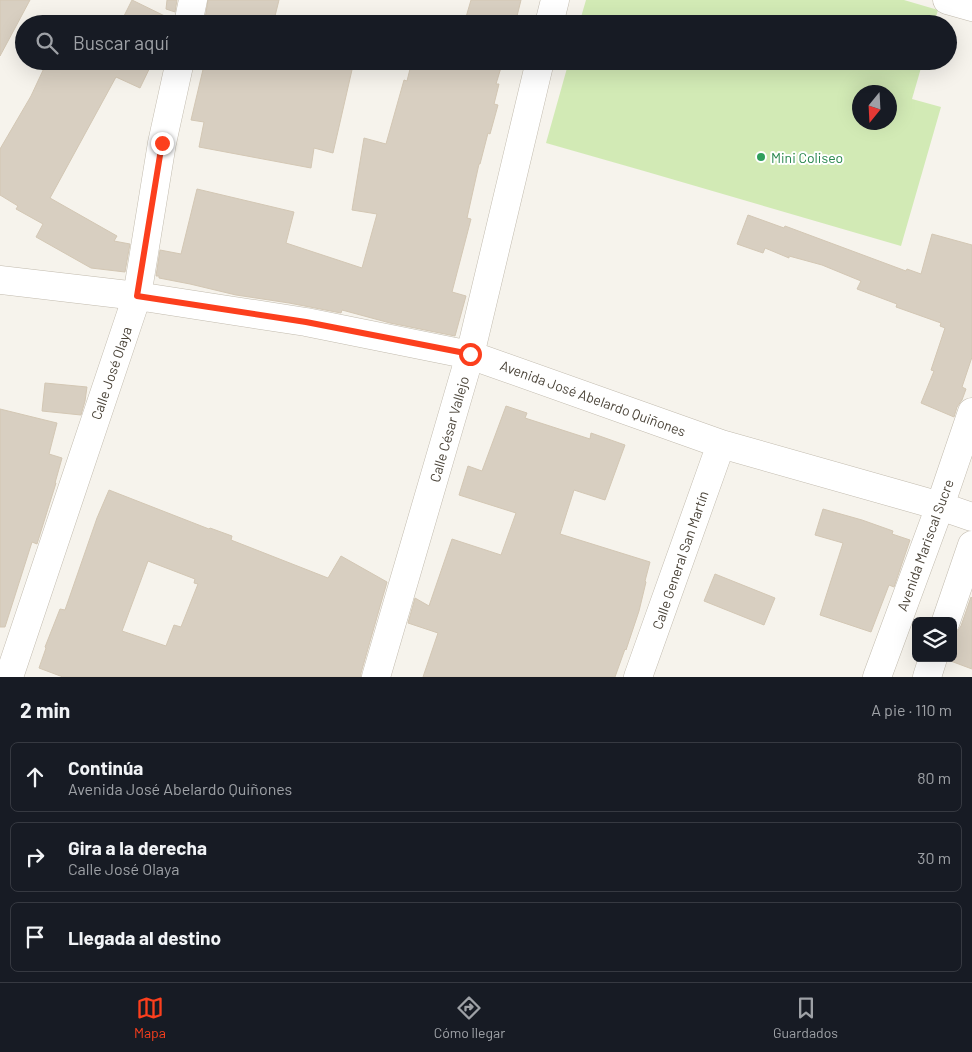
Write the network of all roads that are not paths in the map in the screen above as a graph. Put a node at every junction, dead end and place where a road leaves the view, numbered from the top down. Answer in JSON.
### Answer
{"nodes":[{"id":1,"x":193,"y":0,"type":"edge"},
{"id":2,"x":555,"y":0,"type":"edge"},
{"id":3,"x":948,"y":0,"type":"edge"},
{"id":4,"x":972,"y":7,"type":"edge"},
{"id":5,"x":190,"y":15,"type":"edge"},
{"id":6,"x":551,"y":15,"type":"edge"},
{"id":7,"x":178,"y":70,"type":"edge"},
{"id":8,"x":538,"y":70,"type":"edge"},
{"id":9,"x":0,"y":280,"type":"edge"},
{"id":10,"x":137,"y":296,"type":"junction"},
{"id":11,"x":470,"y":354,"type":"junction"},
{"id":12,"x":972,"y":412,"type":"edge"},
{"id":13,"x":721,"y":444,"type":"junction"},
{"id":14,"x":940,"y":506,"type":"junction"},
{"id":15,"x":972,"y":517,"type":"edge"},
{"id":16,"x":972,"y":545,"type":"edge"},
{"id":17,"x":947,"y":617,"type":"edge"},
{"id":18,"x":932,"y":662,"type":"edge"},
{"id":19,"x":9,"y":677,"type":"edge"},
{"id":20,"x":376,"y":677,"type":"edge"},
{"id":21,"x":638,"y":677,"type":"edge"},
{"id":22,"x":877,"y":677,"type":"edge"},
{"id":23,"x":927,"y":677,"type":"edge"}],
"edges":[{"from":1,"to":5,"type":"street"},
{"from":2,"to":6,"type":"street"},
{"from":3,"to":4,"type":"street"},
{"from":7,"to":10,"type":"street","name":"Calle José Olaya"},
{"from":8,"to":11,"type":"street","name":"Calle César Vallejo"},
{"from":9,"to":10,"type":"street","name":"Avenida José Abelardo Quiñones"},
{"from":10,"to":11,"type":"street","name":"Avenida José Abelardo Quiñones"},
{"from":10,"to":19,"type":"street","name":"Calle José Olaya"},
{"from":11,"to":13,"type":"street","name":"Avenida José Abelardo Quiñones"},
{"from":11,"to":20,"type":"street","name":"Calle César Vallejo"},
{"from":12,"to":14,"type":"street","name":"Avenida Mariscal Sucre"},
{"from":13,"to":14,"type":"street","name":"Avenida José Abelardo Quiñones"},
{"from":13,"to":21,"type":"street","name":"Calle General San Martín"},
{"from":14,"to":15,"type":"street","name":"Avenida José Abelardo Quiñones"},
{"from":14,"to":22,"type":"street","name":"Avenida Mariscal Sucre"},
{"from":16,"to":17,"type":"street"},
{"from":18,"to":23,"type":"street"}]}
